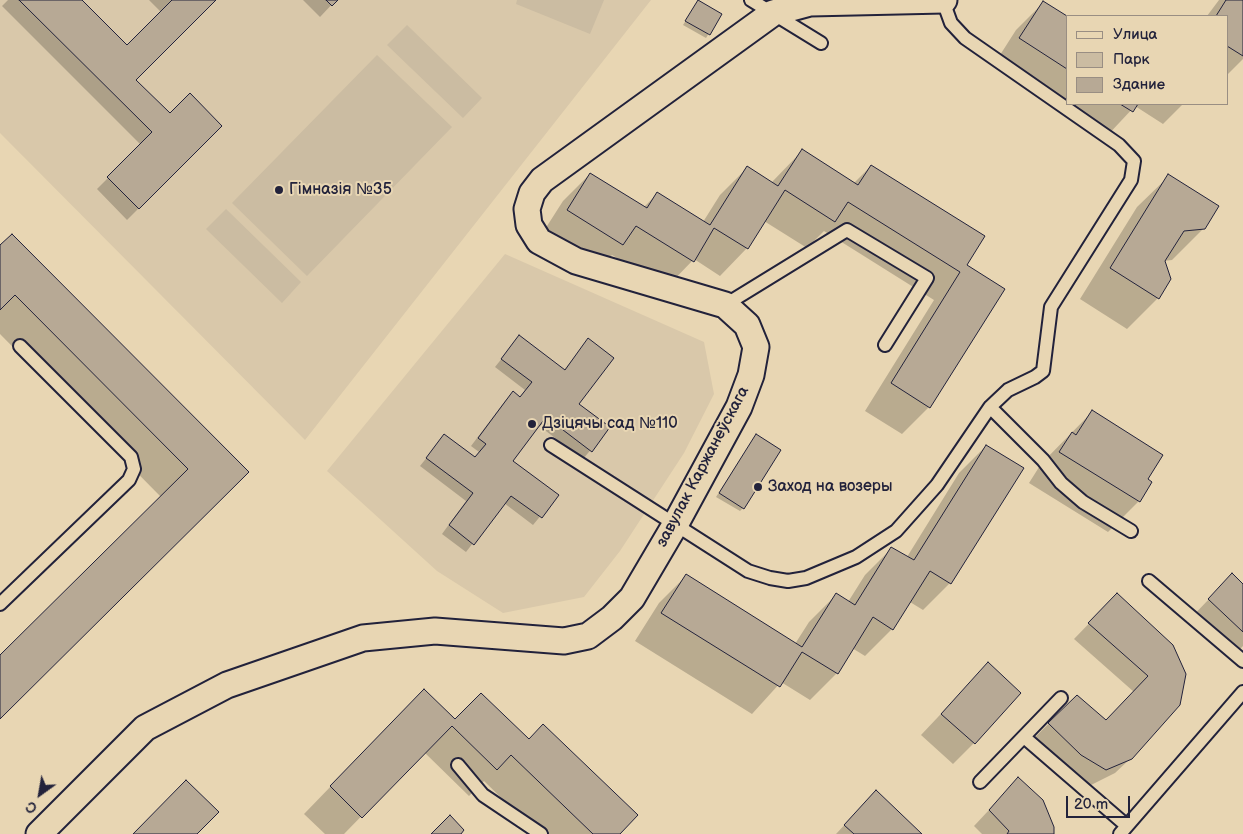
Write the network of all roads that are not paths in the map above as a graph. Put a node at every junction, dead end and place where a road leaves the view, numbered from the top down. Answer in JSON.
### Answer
{"nodes":[{"id":1,"x":751,"y":0,"type":"edge"},
{"id":2,"x":944,"y":1,"type":"edge"},
{"id":3,"x":773,"y":13,"type":"junction"},
{"id":4,"x":821,"y":43,"type":"dead end"},
{"id":5,"x":725,"y":305,"type":"junction"},
{"id":6,"x":885,"y":345,"type":"dead end"},
{"id":7,"x":20,"y":346,"type":"dead end"},
{"id":8,"x":990,"y":407,"type":"junction"},
{"id":9,"x":552,"y":445,"type":"dead end"},
{"id":10,"x":675,"y":525,"type":"junction"},
{"id":11,"x":1130,"y":530,"type":"dead end"},
{"id":12,"x":1149,"y":581,"type":"dead end"},
{"id":13,"x":0,"y":604,"type":"edge"},
{"id":14,"x":1243,"y":661,"type":"edge"},
{"id":15,"x":1243,"y":692,"type":"edge"},
{"id":16,"x":1061,"y":698,"type":"dead end"},
{"id":17,"x":1024,"y":737,"type":"junction"},
{"id":18,"x":458,"y":765,"type":"dead end"},
{"id":19,"x":980,"y":782,"type":"dead end"},
{"id":20,"x":1124,"y":830,"type":"edge"},
{"id":21,"x":39,"y":834,"type":"edge"},
{"id":22,"x":541,"y":834,"type":"edge"}],
"edges":[{"from":1,"to":3,"type":"lane"},
{"from":2,"to":3,"type":"street","name":"завулак Каржанеўскага"},
{"from":2,"to":8,"type":"lane"},
{"from":3,"to":4,"type":"lane"},
{"from":3,"to":5,"type":"street","name":"завулак Каржанеўскага"},
{"from":5,"to":6,"type":"lane"},
{"from":5,"to":10,"type":"street","name":"завулак Каржанеўскага"},
{"from":7,"to":13,"type":"lane"},
{"from":8,"to":10,"type":"lane"},
{"from":8,"to":11,"type":"lane"},
{"from":9,"to":10,"type":"lane"},
{"from":10,"to":21,"type":"street","name":"завулак Каржанеўскага"},
{"from":12,"to":14,"type":"lane"},
{"from":15,"to":20,"type":"lane"},
{"from":16,"to":17,"type":"lane"},
{"from":17,"to":19,"type":"lane"},
{"from":17,"to":20,"type":"lane"},
{"from":18,"to":22,"type":"lane"}]}
